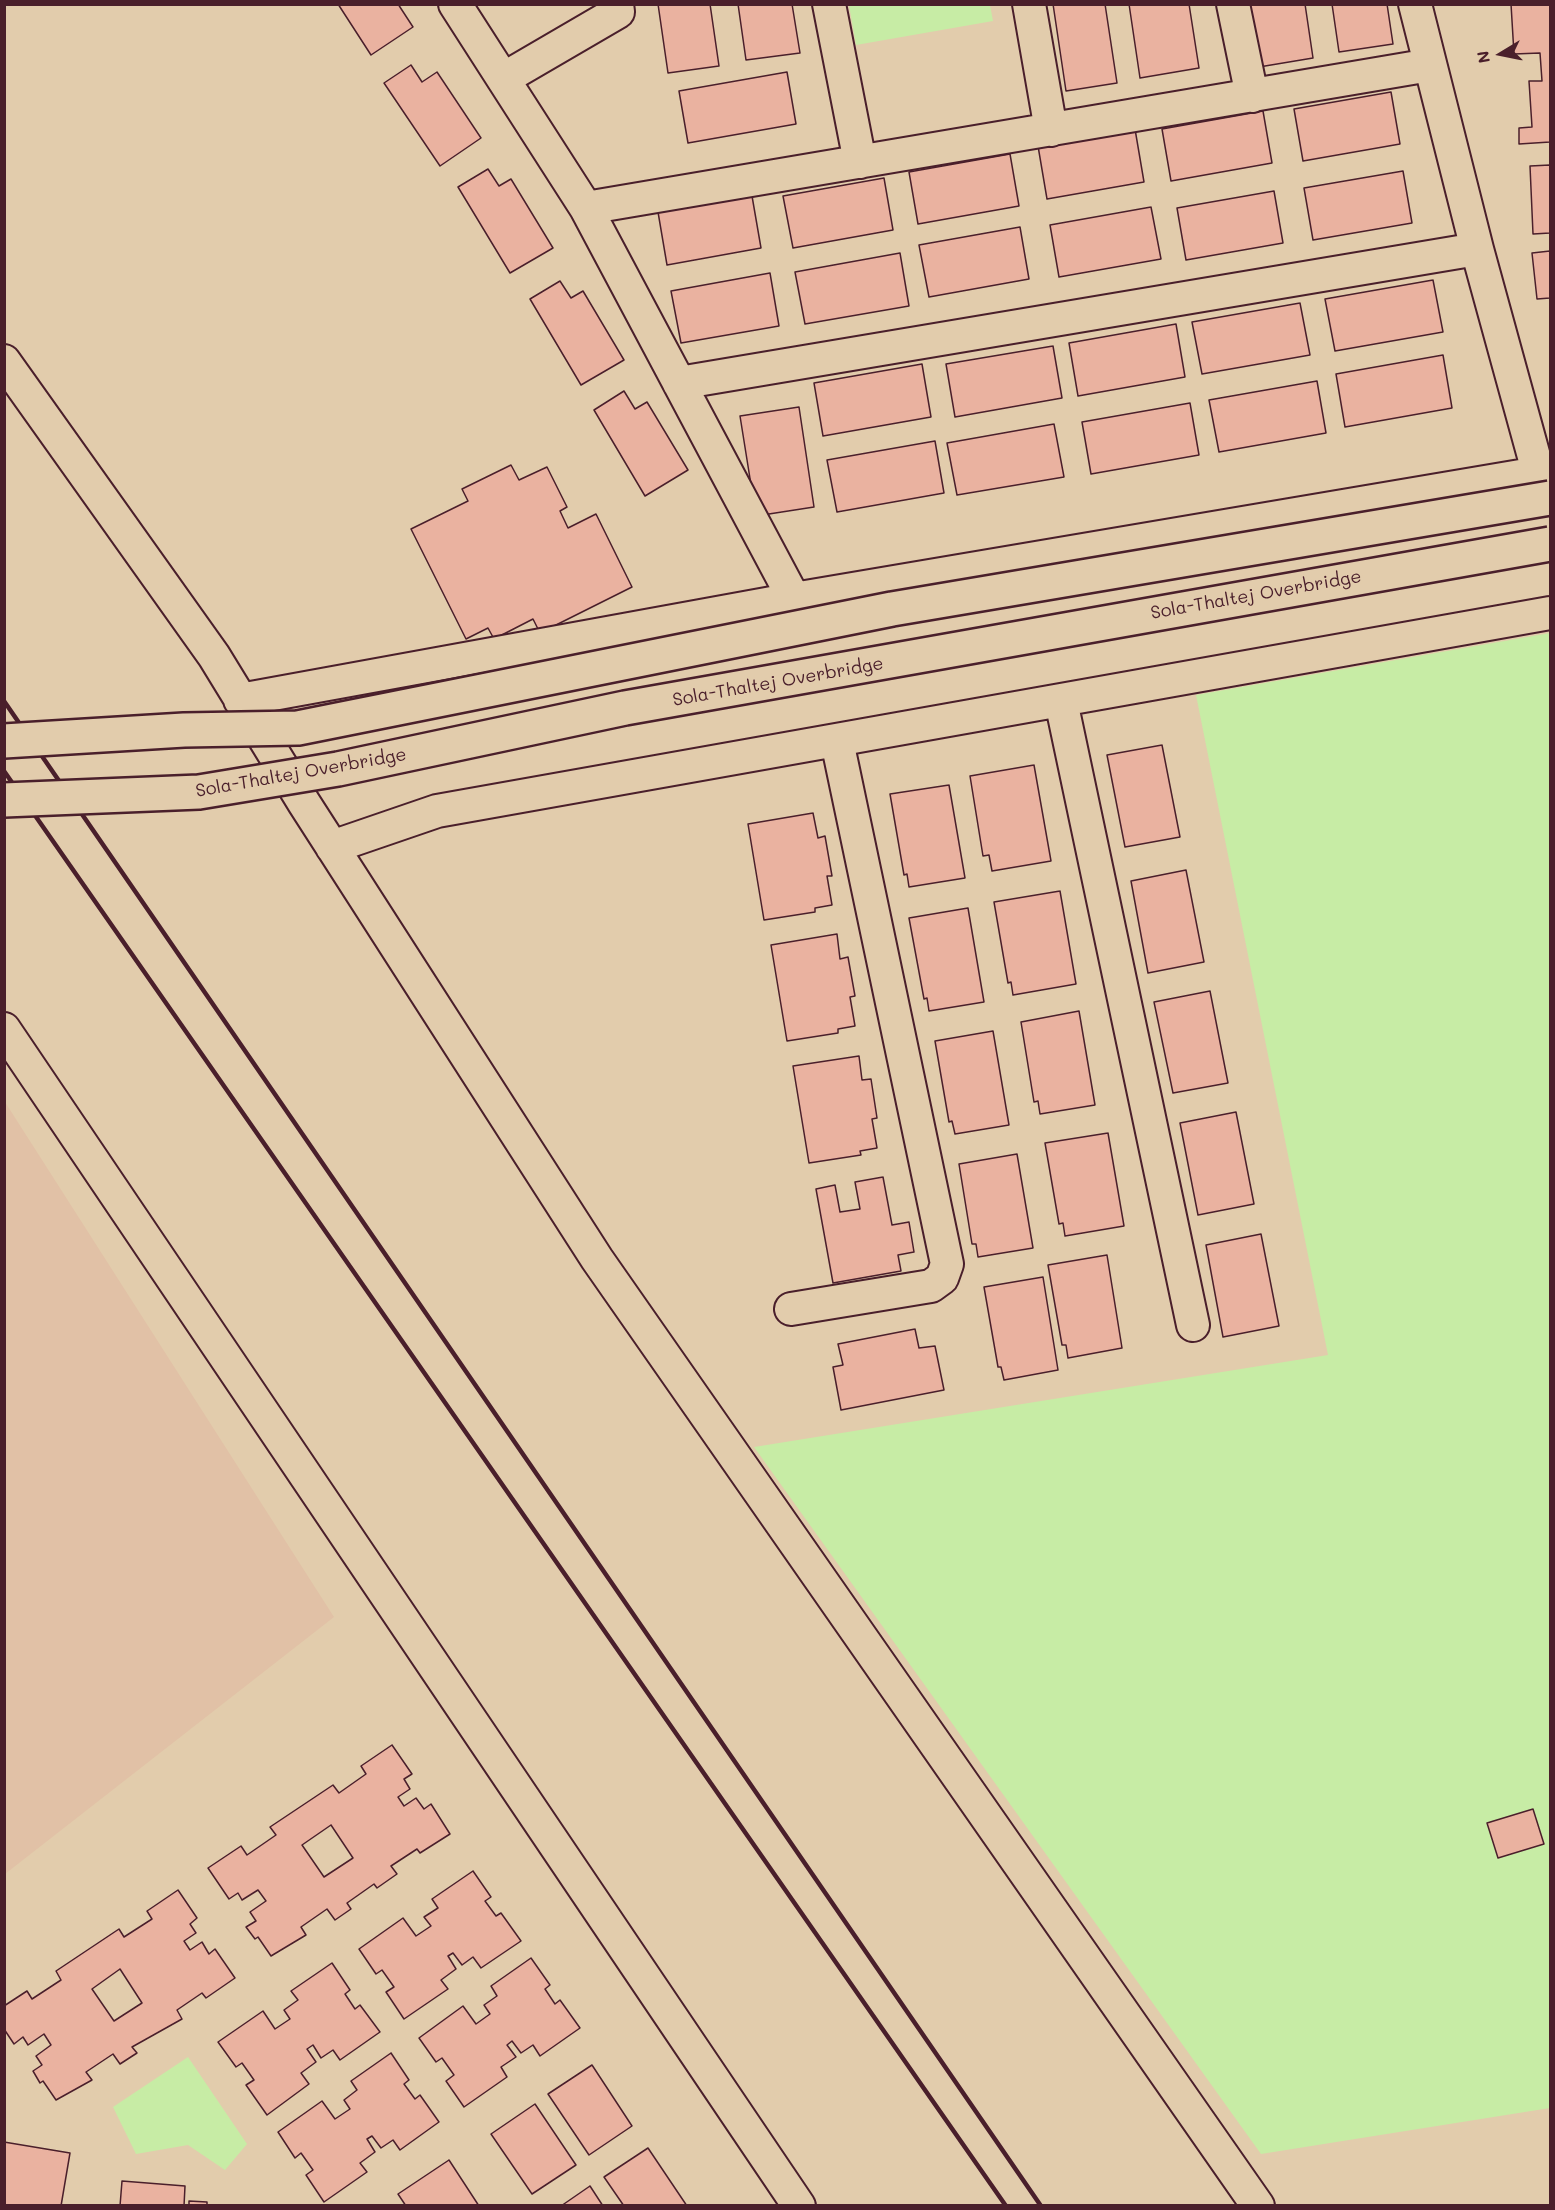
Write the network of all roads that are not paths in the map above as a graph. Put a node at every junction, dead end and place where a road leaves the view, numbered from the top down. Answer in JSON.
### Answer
{"nodes":[{"id":1,"x":455,"y":4,"type":"edge"},
{"id":2,"x":617,"y":4,"type":"edge"},
{"id":3,"x":829,"y":4,"type":"edge"},
{"id":4,"x":1029,"y":4,"type":"edge"},
{"id":5,"x":1233,"y":4,"type":"edge"},
{"id":6,"x":1415,"y":4,"type":"edge"},
{"id":7,"x":1431,"y":65,"type":"junction"},
{"id":8,"x":503,"y":79,"type":"junction"},
{"id":9,"x":1252,"y":96,"type":"junction"},
{"id":10,"x":1051,"y":130,"type":"junction"},
{"id":11,"x":860,"y":162,"type":"junction"},
{"id":12,"x":586,"y":208,"type":"junction"},
{"id":13,"x":1477,"y":249,"type":"junction"},
{"id":14,"x":4,"y":361,"type":"edge"},
{"id":15,"x":679,"y":383,"type":"junction"},
{"id":16,"x":1546,"y":481,"type":"edge"},
{"id":17,"x":1551,"y":511,"type":"edge"},
{"id":18,"x":1551,"y":544,"type":"edge"},
{"id":19,"x":794,"y":599,"type":"junction"},
{"id":20,"x":1551,"y":613,"type":"edge"},
{"id":21,"x":240,"y":700,"type":"junction"},
{"id":22,"x":1061,"y":701,"type":"junction"},
{"id":23,"x":4,"y":741,"type":"edge"},
{"id":24,"x":837,"y":741,"type":"junction"},
{"id":25,"x":4,"y":800,"type":"edge"},
{"id":26,"x":332,"y":847,"type":"junction"},
{"id":27,"x":4,"y":1029,"type":"edge"},
{"id":28,"x":791,"y":1309,"type":"dead end"},
{"id":29,"x":1193,"y":1325,"type":"dead end"},
{"id":30,"x":799,"y":2205,"type":"edge"},
{"id":31,"x":1258,"y":2205,"type":"edge"}],
"edges":[{"from":1,"to":8,"type":"street"},
{"from":2,"to":8,"type":"street"},
{"from":3,"to":11,"type":"street"},
{"from":4,"to":10,"type":"street"},
{"from":5,"to":9,"type":"street"},
{"from":6,"to":7,"type":"street"},
{"from":7,"to":9,"type":"street"},
{"from":7,"to":13,"type":"street"},
{"from":8,"to":12,"type":"street"},
{"from":9,"to":10,"type":"street"},
{"from":10,"to":11,"type":"street"},
{"from":11,"to":12,"type":"street"},
{"from":12,"to":15,"type":"street"},
{"from":13,"to":15,"type":"street"},
{"from":13,"to":16,"type":"street"},
{"from":14,"to":21,"type":"street"},
{"from":15,"to":19,"type":"street"},
{"from":16,"to":17,"type":"street"},
{"from":16,"to":19,"type":"street"},
{"from":16,"to":23,"type":"street","bridge":true},
{"from":18,"to":25,"type":"street","name":"Sola-Thaltej Overbridge","bridge":true},
{"from":19,"to":21,"type":"street"},
{"from":20,"to":22,"type":"street"},
{"from":21,"to":26,"type":"street"},
{"from":22,"to":24,"type":"street"},
{"from":22,"to":29,"type":"street"},
{"from":24,"to":26,"type":"street"},
{"from":24,"to":28,"type":"street"},
{"from":26,"to":31,"type":"street"},
{"from":27,"to":30,"type":"street"}]}
